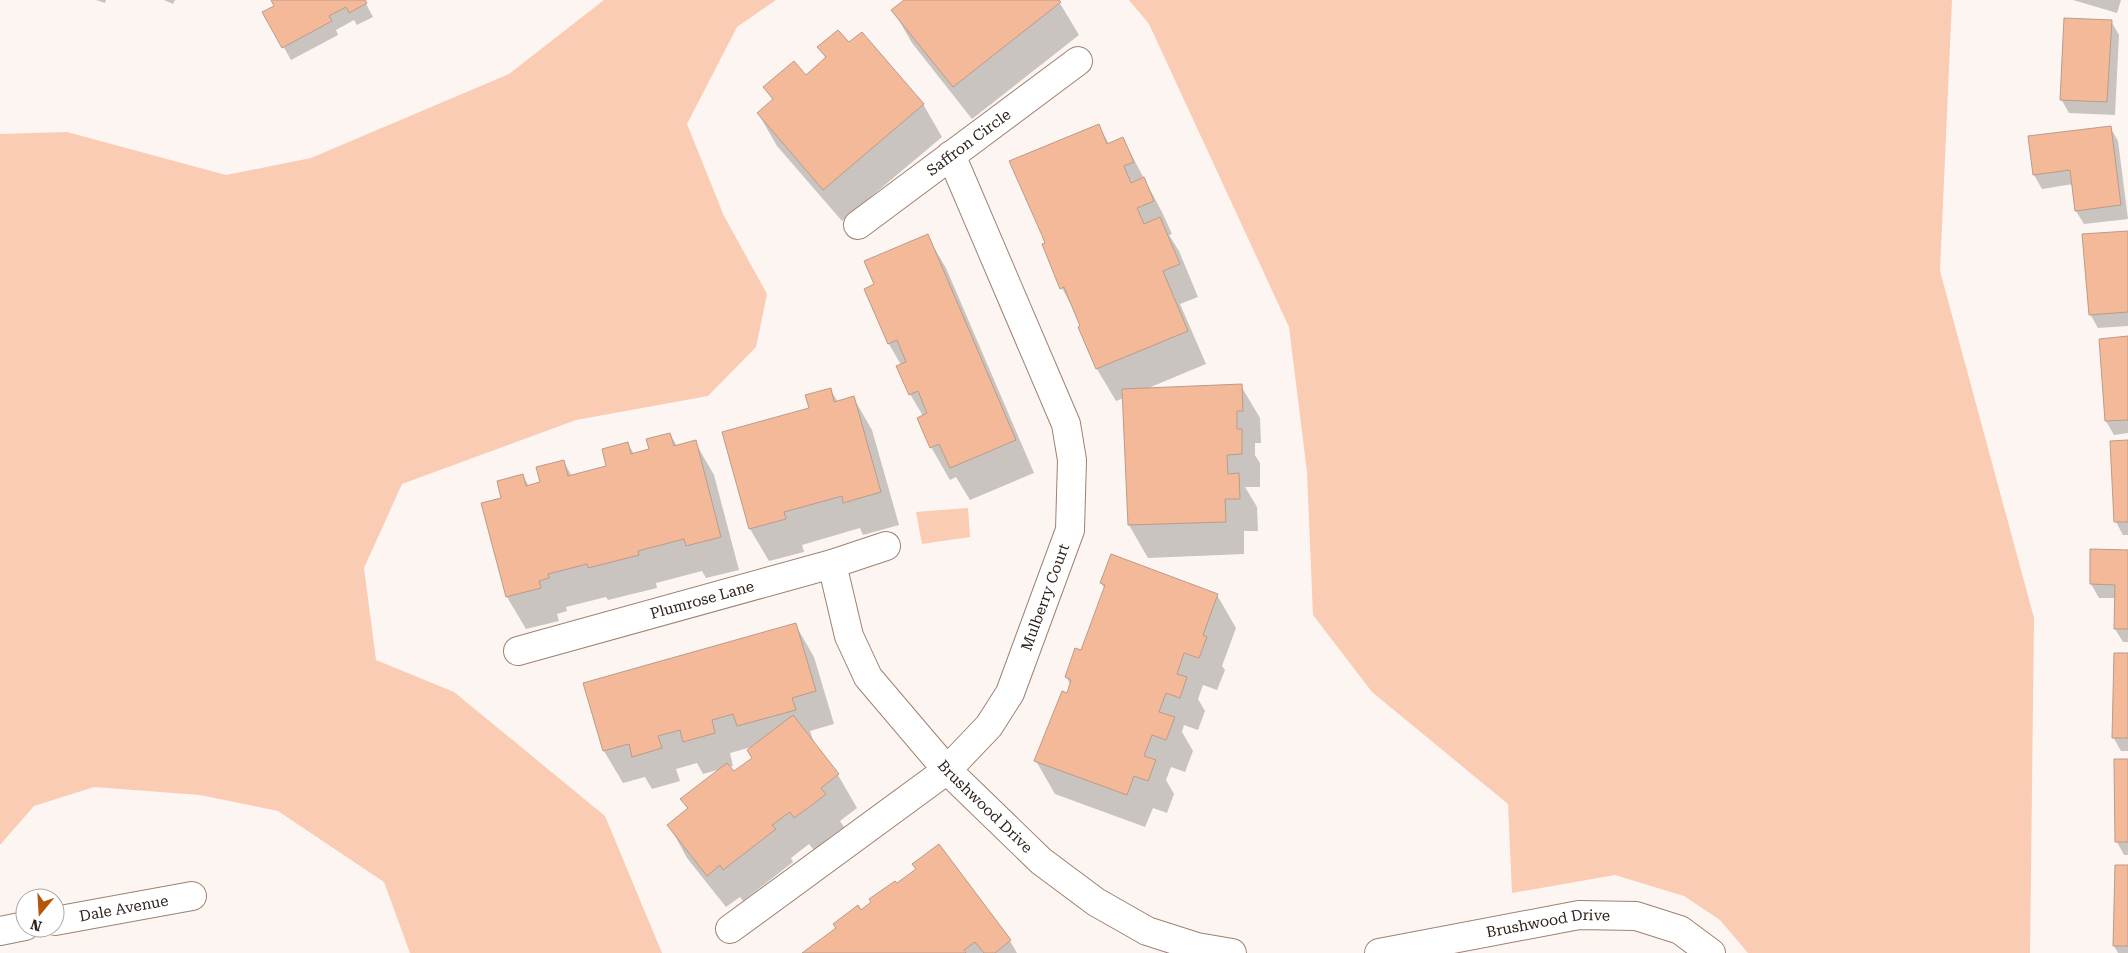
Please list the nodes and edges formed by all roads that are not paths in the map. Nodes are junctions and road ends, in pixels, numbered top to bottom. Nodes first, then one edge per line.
1 (1078, 61) dead end
2 (951, 155) junction
3 (858, 225) dead end
4 (886, 546) dead end
5 (832, 564) junction
6 (518, 651) dead end
7 (947, 770) junction
8 (192, 896) dead end
9 (65, 919) edge
10 (15, 928) edge
11 (730, 929) dead end
12 (0, 931) edge
13 (1232, 953) edge
14 (1379, 953) edge
15 (1711, 953) edge

1 - 2 street, Saffron Circle
2 - 3 street, Saffron Circle
2 - 7 street, Mulberry Court
4 - 5 street, Plumrose Lane
5 - 6 street, Plumrose Lane
5 - 7 street, Brushwood Drive
7 - 11 street, Mulberry Court
7 - 13 street, Brushwood Drive
8 - 9 street, Dale Avenue
10 - 12 street
14 - 15 street, Brushwood Drive

